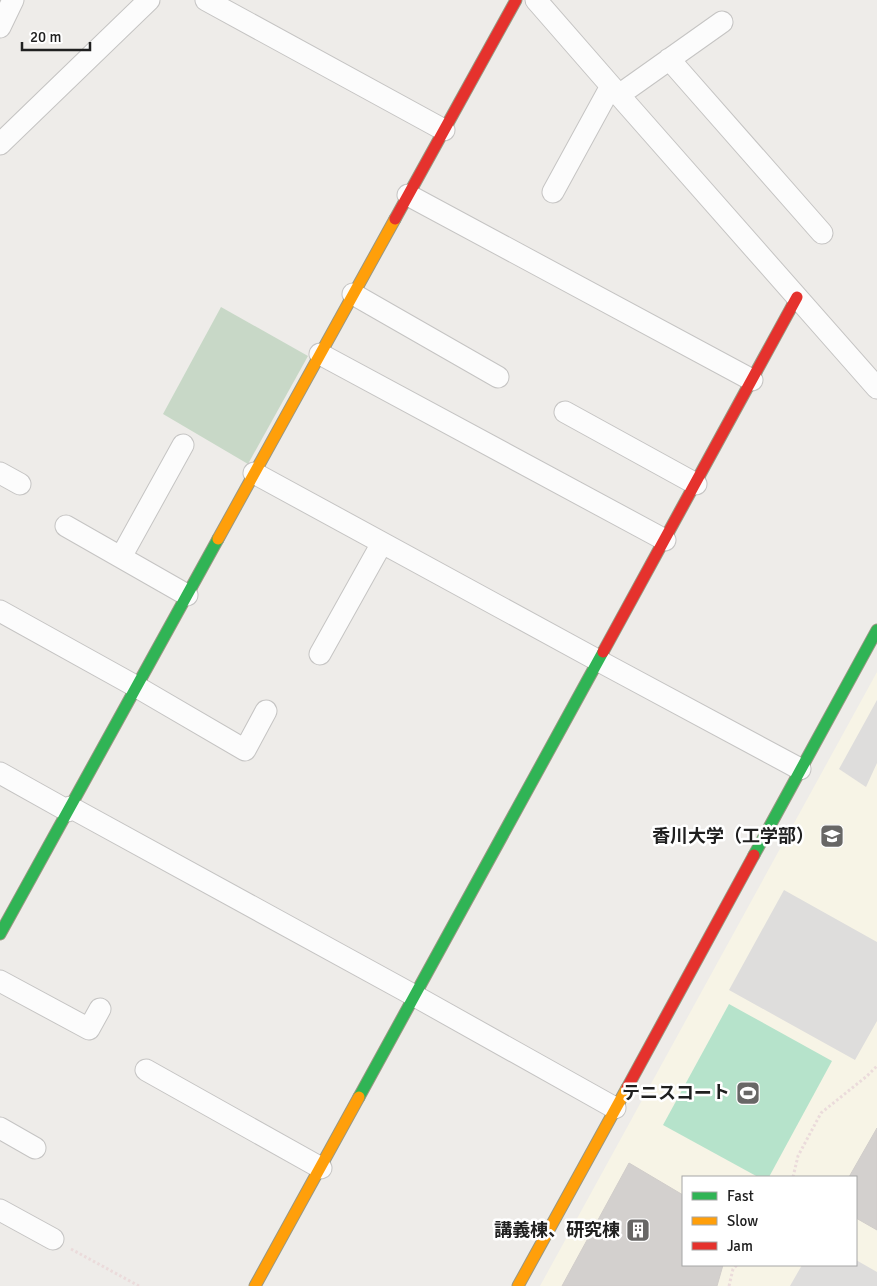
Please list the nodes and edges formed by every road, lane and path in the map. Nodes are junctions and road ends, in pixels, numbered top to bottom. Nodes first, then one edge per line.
1 (12, 0) edge
2 (149, 0) edge
3 (206, 0) edge
4 (516, 0) edge
5 (536, 0) edge
6 (722, 22) dead end
7 (0, 27) edge
8 (669, 59) junction
9 (615, 91) junction
10 (444, 130) junction
11 (4, 134) edge
12 (553, 192) dead end
13 (408, 195) junction
14 (822, 233) dead end
15 (353, 294) junction
16 (797, 297) junction
17 (320, 354) junction
18 (498, 377) dead end
19 (752, 380) junction
20 (877, 388) edge
21 (565, 412) dead end
22 (183, 445) dead end
23 (0, 473) edge
24 (254, 473) junction
25 (20, 484) dead end
26 (696, 484) junction
27 (66, 526) dead end
28 (666, 540) junction
29 (382, 543) junction
30 (121, 557) junction
31 (187, 595) junction
32 (0, 611) edge
33 (877, 630) edge
34 (320, 654) dead end
35 (599, 661) junction
36 (137, 687) junction
37 (266, 710) dead end
38 (800, 769) junction
39 (0, 773) edge
40 (69, 809) junction
41 (6, 909) edge
42 (0, 934) edge
43 (0, 981) edge
44 (415, 996) junction
45 (100, 1009) dead end
46 (877, 1066) edge
47 (146, 1070) dead end
48 (615, 1108) junction
49 (0, 1128) edge
50 (35, 1148) dead end
51 (321, 1168) junction
52 (793, 1176) edge
53 (0, 1210) edge
54 (53, 1239) joint
55 (736, 1266) edge
56 (139, 1286) edge
57 (255, 1286) edge
58 (518, 1286) edge
59 (729, 1286) edge

1 - 7 street
2 - 11 street
3 - 10 street
4 - 10 street
5 - 9 street
6 - 8 street
8 - 9 street
8 - 14 street
9 - 12 street
9 - 16 street
10 - 13 street
13 - 15 street
13 - 19 street
15 - 17 street
15 - 18 street
16 - 19 street
16 - 20 street
17 - 24 street
17 - 28 street
19 - 26 street
21 - 26 street
22 - 30 street
23 - 25 street
24 - 29 street
24 - 31 street
26 - 28 street
27 - 30 street
28 - 35 street
29 - 34 street
29 - 35 street
30 - 31 street
31 - 36 street
32 - 36 street
33 - 38 street
35 - 38 street
35 - 44 street
36 - 37 street
36 - 40 street
38 - 48 street
39 - 40 street
40 - 41 street
40 - 44 street
41 - 42 street
43 - 45 street
44 - 48 street
44 - 51 street
46 - 52 path
47 - 51 street
48 - 58 street
49 - 50 street
51 - 57 street
53 - 54 street
54 - 56 path
55 - 59 path

